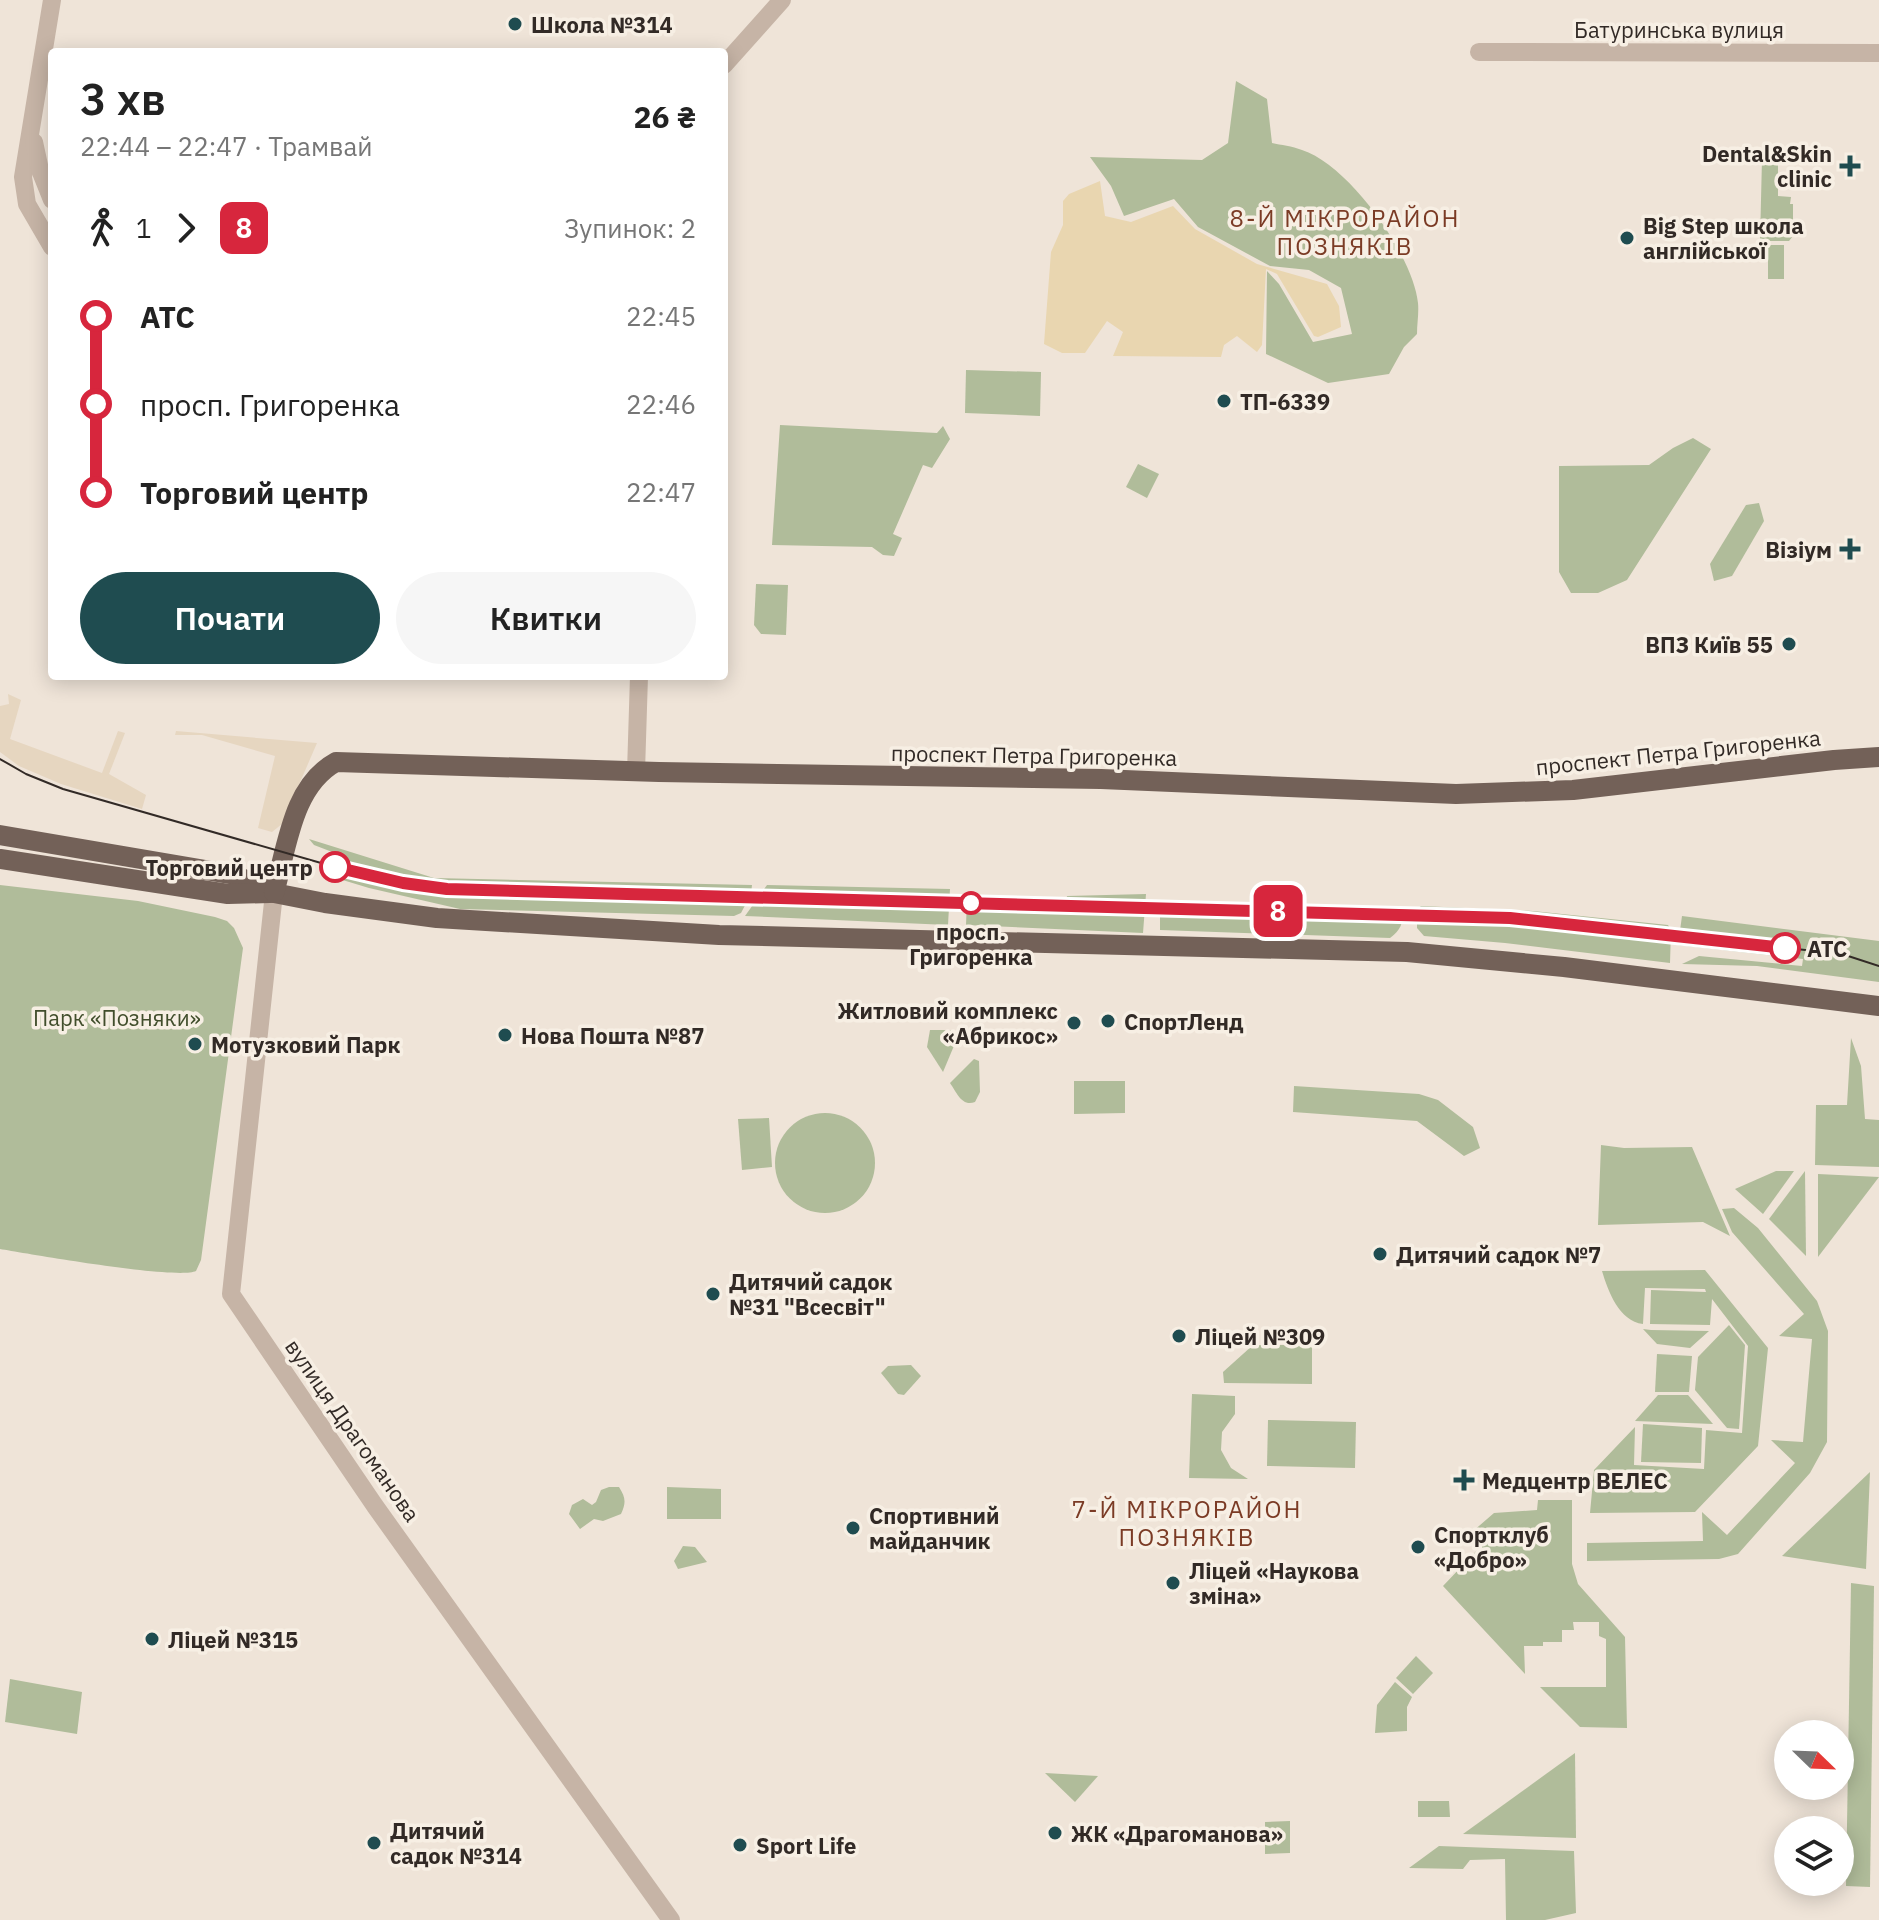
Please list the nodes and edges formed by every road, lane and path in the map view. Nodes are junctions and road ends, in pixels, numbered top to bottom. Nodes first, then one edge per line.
1 (52, 0) edge
2 (782, 0) edge
3 (1479, 52) dead end
4 (1879, 53) edge
5 (728, 61) edge
6 (31, 123) junction
7 (48, 190) edge
8 (48, 241) edge
9 (639, 680) edge
10 (1879, 757) edge
11 (636, 772) junction
12 (5, 832) edge
13 (0, 859) edge
14 (274, 893) junction
15 (1879, 1006) edge
16 (671, 1920) edge

1 - 6 street
2 - 5 street
3 - 4 street, Батуринська вулиця
6 - 7 street
6 - 8 street
9 - 11 street
10 - 11 main road, проспект Петра Григоренка
11 - 14 main road, проспект Петра Григоренка
12 - 14 main road
13 - 14 main road
14 - 15 main road
14 - 16 street, вулиця Драгоманова

